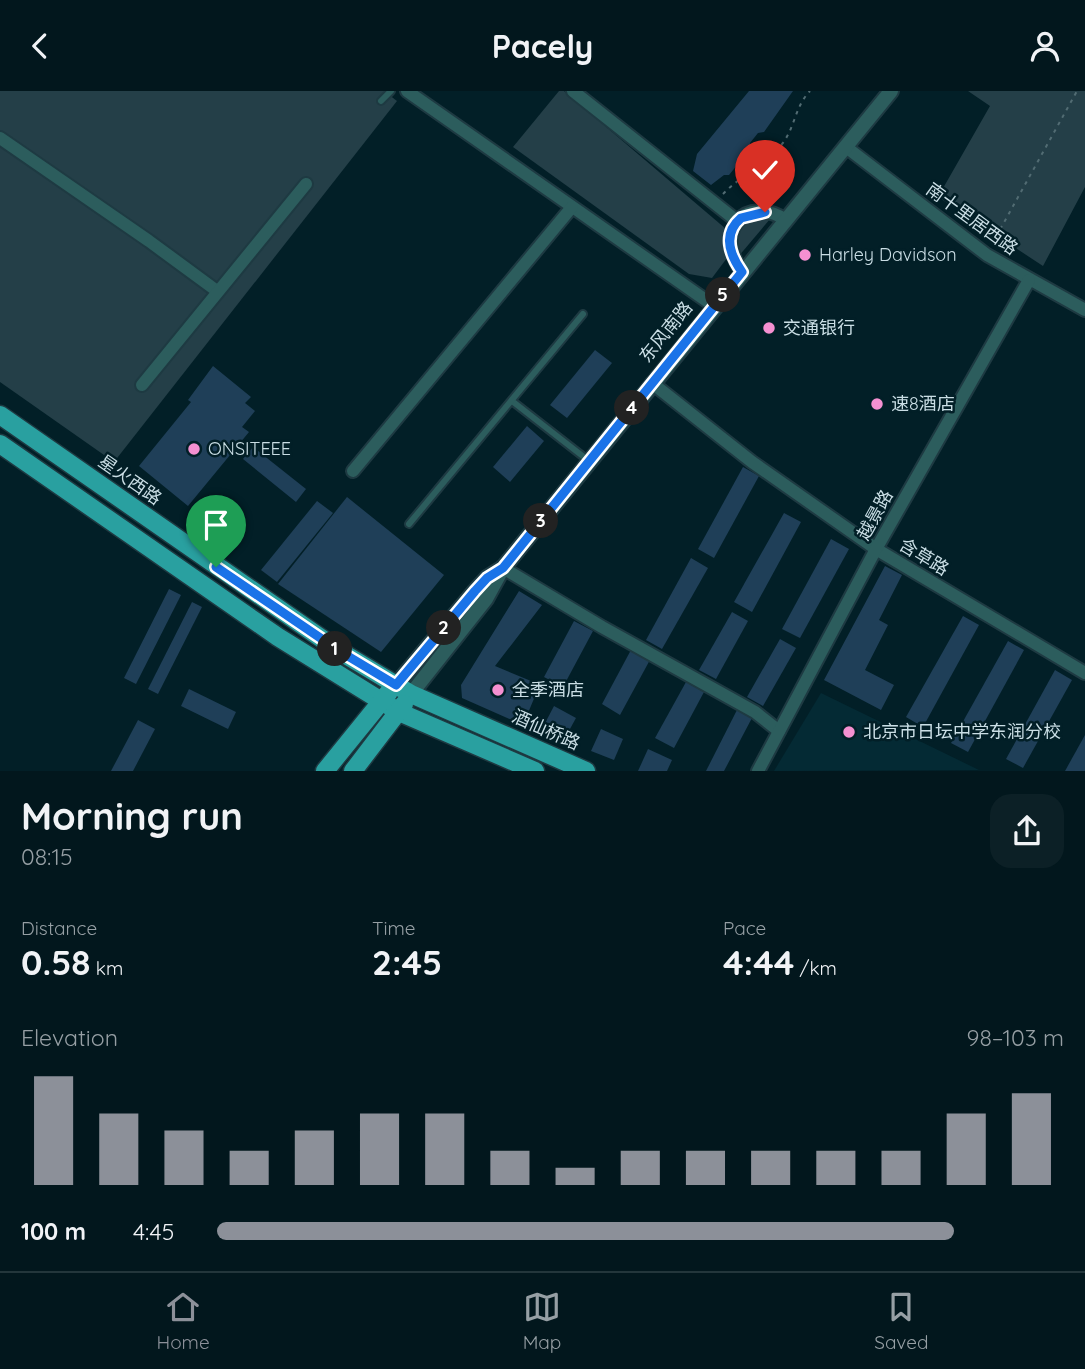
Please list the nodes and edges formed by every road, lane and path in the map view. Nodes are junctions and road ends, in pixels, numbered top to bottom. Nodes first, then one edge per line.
1 (391, 91) edge
2 (407, 91) edge
3 (573, 91) edge
4 (810, 91) edge
5 (891, 91) edge
6 (1077, 91) edge
7 (381, 101) dead end
8 (0, 138) edge
9 (846, 147) junction
10 (306, 184) dead end
11 (714, 203) junction
12 (572, 207) junction
13 (786, 219) junction
14 (737, 221) junction
15 (987, 255) junction
16 (742, 272) junction
17 (1029, 280) junction
18 (217, 291) junction
19 (714, 306) junction
20 (1085, 310) edge
21 (583, 314) dead end
22 (652, 383) junction
23 (142, 386) dead end
24 (512, 401) junction
25 (0, 415) edge
26 (0, 444) edge
27 (589, 461) junction
28 (353, 471) dead end
29 (409, 523) dead end
30 (876, 549) junction
31 (503, 568) junction
32 (1085, 673) edge
33 (404, 689) junction
34 (381, 699) junction
35 (399, 712) junction
36 (779, 731) junction
37 (326, 771) edge
38 (353, 771) edge
39 (535, 771) edge
40 (586, 771) edge
41 (758, 771) edge

1 - 7 lane
2 - 12 street
3 - 11 street
4 - 11 path
5 - 9 street, 东风南路
6 - 15 path
8 - 18 street
9 - 13 street, 东风南路
9 - 15 street, 南十里居西路
10 - 18 street
11 - 14 street
12 - 19 street
12 - 28 street
13 - 14 street
13 - 16 street, 东风南路
14 - 16 street
15 - 17 street, 南十里居西路
16 - 19 street, 东风南路
17 - 20 street, 南十里居西路
17 - 30 street, 越景路
18 - 23 street
19 - 22 street, 东风南路
21 - 24 lane
22 - 27 street, 东风南路
22 - 30 street, 含草路
24 - 27 lane
24 - 29 lane
25 - 33 main road, 星火西路
26 - 34 main road
27 - 31 street, 东风南路
30 - 32 street, 含草路
30 - 36 street, 越景路
31 - 33 street, 东风南路
31 - 36 street
33 - 34 main road, 东风南路
33 - 35 main road, 东风南路
33 - 40 main road, 酒仙桥路
34 - 35 main road
34 - 37 main road, 东风南路
35 - 38 main road, 东风南路
35 - 39 main road
36 - 41 street, 越景路

